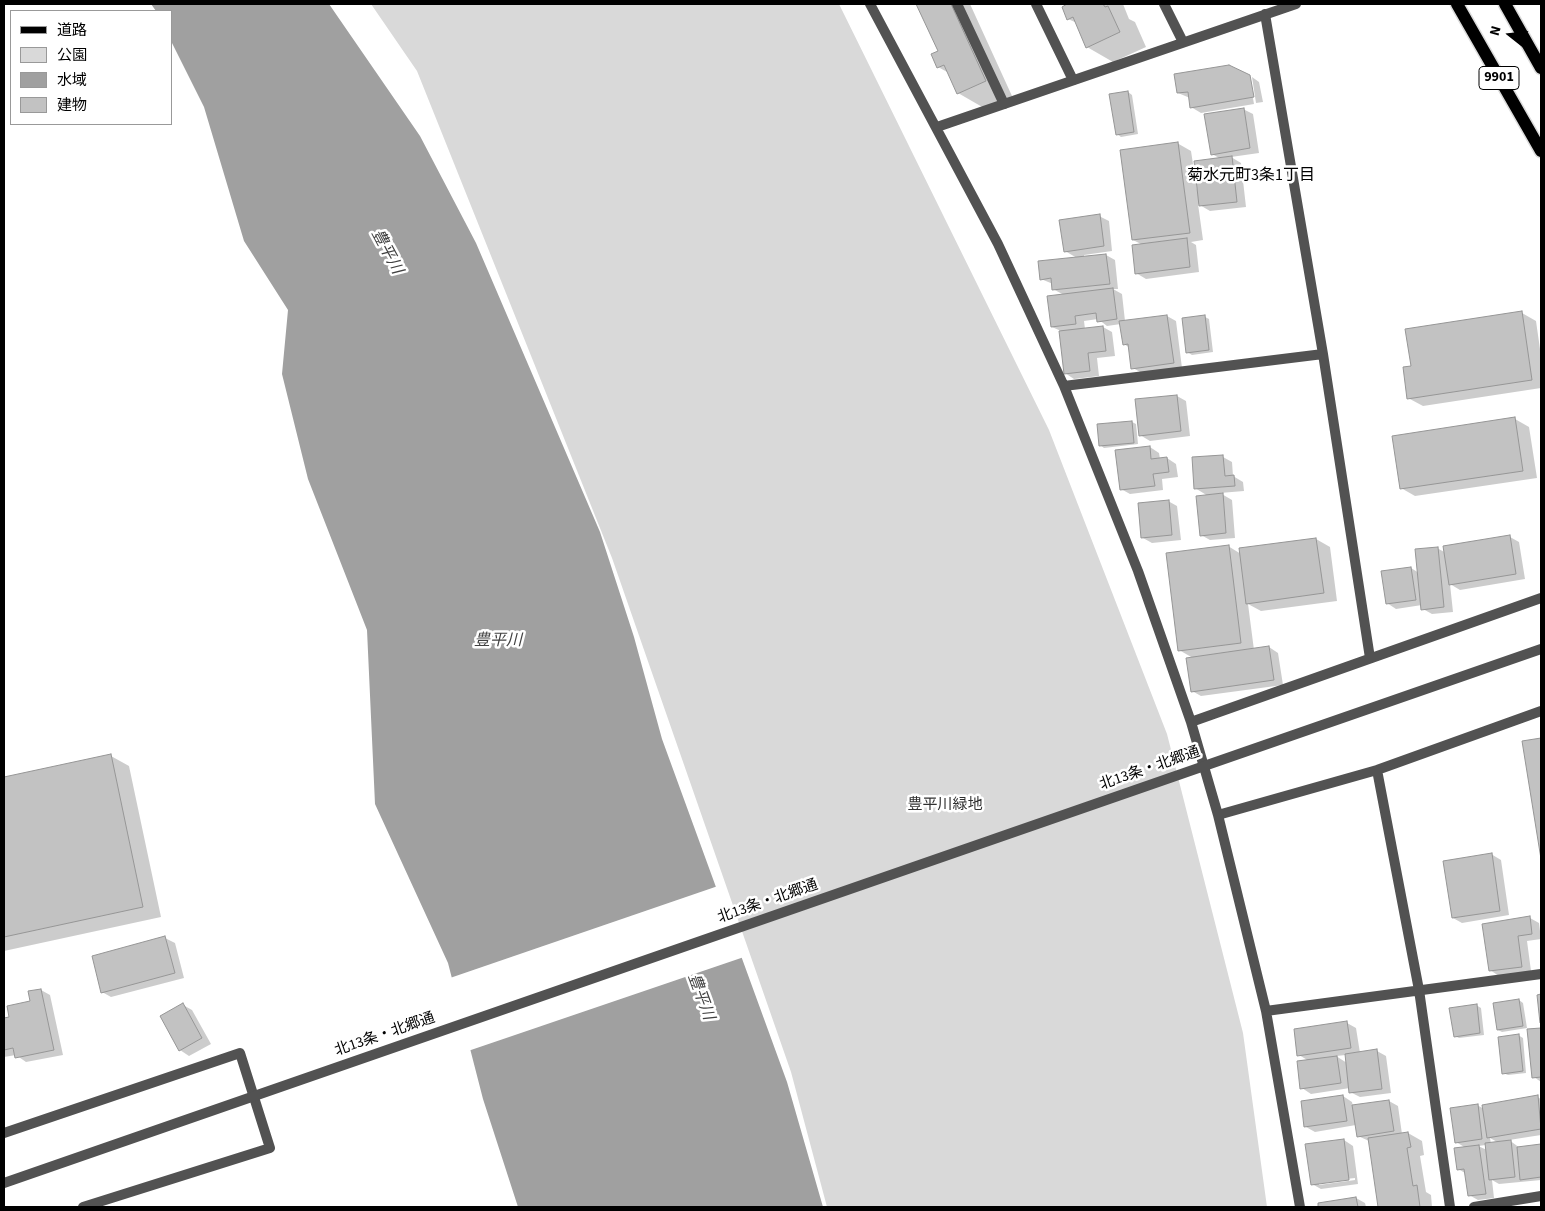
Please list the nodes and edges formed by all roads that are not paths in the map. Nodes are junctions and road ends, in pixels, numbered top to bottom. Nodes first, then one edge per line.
1 (870, 4) edge
2 (958, 4) edge
3 (1036, 4) edge
4 (1164, 4) edge
5 (1296, 4) edge
6 (1457, 4) edge
7 (1505, 4) edge
8 (1265, 14) junction
9 (1183, 42) junction
10 (1541, 68) edge
11 (1073, 80) junction
12 (1004, 104) junction
13 (937, 127) junction
14 (1541, 151) edge
15 (1323, 354) junction
16 (1064, 386) junction
17 (1541, 598) edge
18 (1541, 650) edge
19 (1370, 658) junction
20 (1541, 711) edge
21 (1191, 722) junction
22 (1377, 770) junction
23 (1218, 815) junction
24 (1541, 974) edge
25 (1419, 990) junction
26 (1266, 1011) junction
27 (4, 1133) edge
28 (4, 1183) edge
29 (1541, 1196) edge
30 (83, 1207) edge
31 (1300, 1207) edge
32 (1450, 1207) edge
33 (1474, 1207) edge

1 - 13 street
2 - 12 street
3 - 11 street
4 - 9 street
5 - 8 street
6 - 14 main road, 9901
7 - 10 main road, 9901
8 - 9 street
8 - 15 street
9 - 11 street
11 - 12 street
12 - 13 street
13 - 16 street
15 - 16 street
15 - 19 street
16 - 21 street
17 - 19 street
18 - 28 street, 北13条・北郷通, bridge
19 - 21 street
20 - 22 street
21 - 23 street
22 - 23 street
22 - 25 street
23 - 26 street
24 - 25 street
25 - 26 street
25 - 32 street
26 - 31 street
27 - 30 street
29 - 33 street

